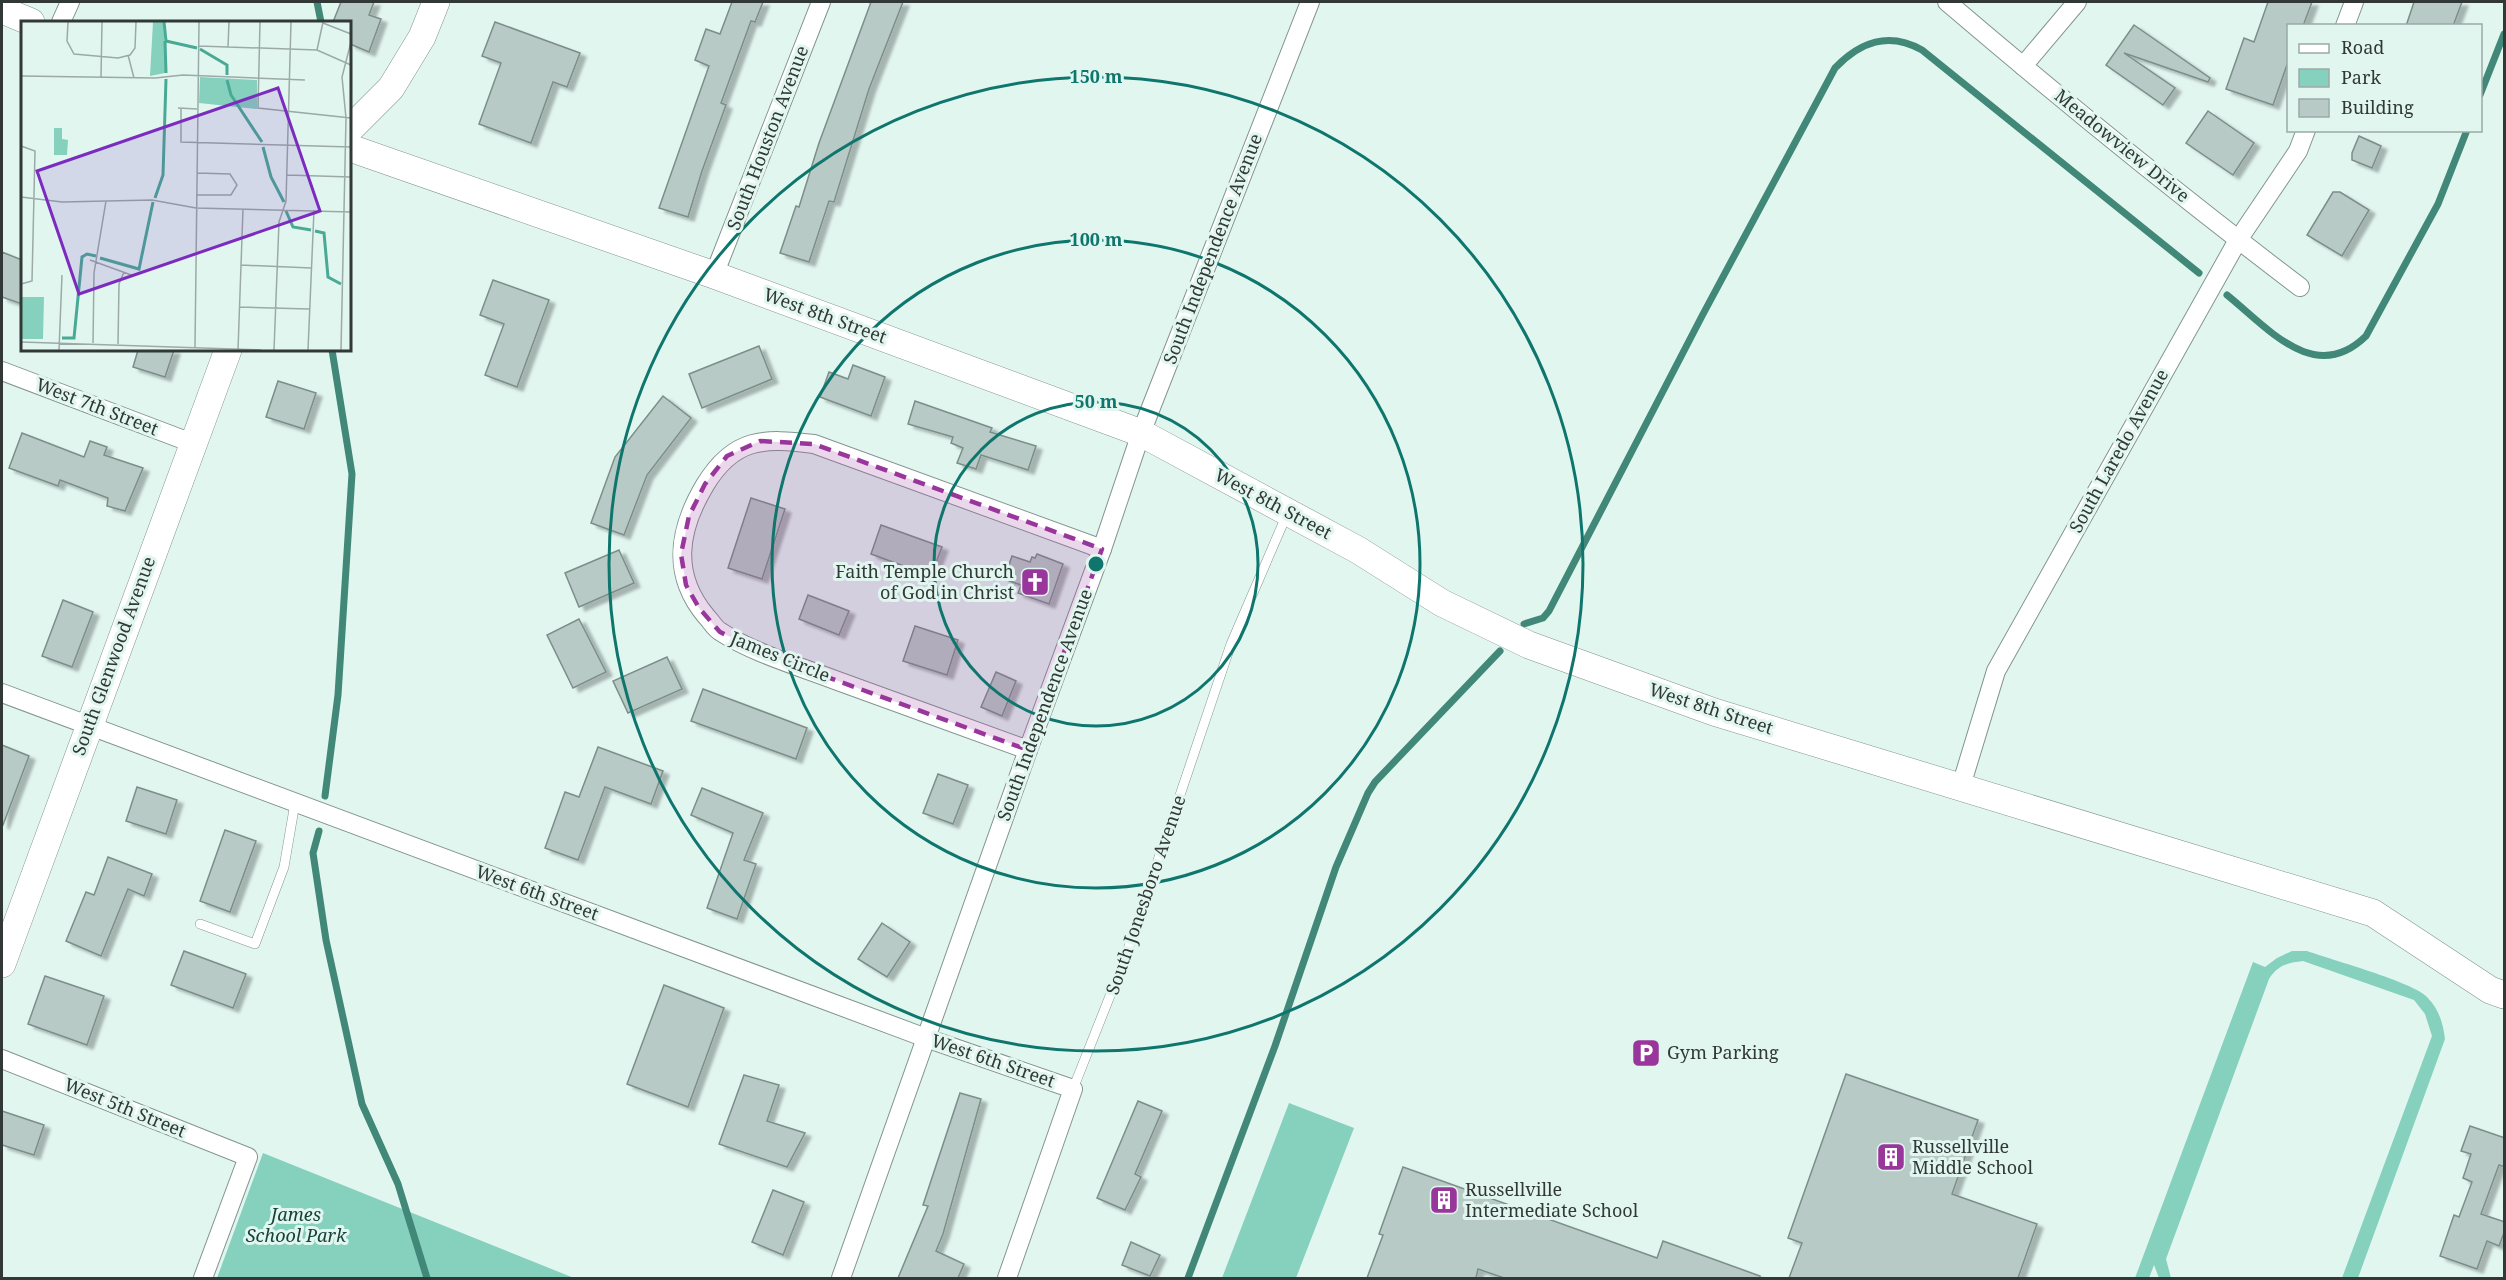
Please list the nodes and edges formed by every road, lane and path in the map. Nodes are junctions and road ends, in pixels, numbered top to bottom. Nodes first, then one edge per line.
1 (70, 2) edge
2 (436, 2) edge
3 (821, 2) edge
4 (1310, 2) edge
5 (1947, 2) edge
6 (2077, 2) edge
7 (2354, 2) edge
8 (2, 10) edge
9 (29, 21) edge
10 (61, 21) edge
11 (2346, 24) edge
12 (2023, 66) junction
13 (351, 128) edge
14 (2305, 132) edge
15 (351, 148) edge
16 (2238, 240) junction
17 (714, 275) junction
18 (2300, 287) dead end
19 (228, 351) edge
20 (2, 371) edge
21 (1141, 433) junction
22 (192, 443) junction
23 (1288, 512) junction
24 (1102, 549) junction
25 (2, 693) edge
26 (88, 726) junction
27 (1028, 750) junction
28 (1961, 786) junction
29 (295, 803) junction
30 (200, 924) dead end
31 (2, 964) edge
32 (2505, 995) edge
33 (926, 1038) junction
34 (2, 1059) edge
35 (1073, 1089) junction
36 (203, 1278) edge
37 (841, 1278) edge
38 (1007, 1278) edge

1 - 10 street
2 - 13 street
3 - 17 street, South Houston Avenue
4 - 21 street, South Independence Avenue
5 - 12 street, Meadowview Drive
6 - 12 street
7 - 11 street
8 - 9 street
12 - 16 street, Meadowview Drive
14 - 16 street, South Laredo Avenue
15 - 17 street, West 8th Street
16 - 18 street, Meadowview Drive
16 - 28 street, South Laredo Avenue
17 - 21 street, West 8th Street
19 - 22 street, South Glenwood Avenue
20 - 22 street, West 7th Street
21 - 23 street, West 8th Street
21 - 24 street, South Independence Avenue
22 - 26 street, South Glenwood Avenue
23 - 28 street, West 8th Street
23 - 35 lane, South Jonesboro Avenue
24 - 27 street, South Independence Avenue
24 - 27 street, James Circle
25 - 26 street, West 6th Street
26 - 29 street, West 6th Street
26 - 31 street, South Glenwood Avenue
27 - 33 street, South Independence Avenue
28 - 32 street, West 8th Street
29 - 30 lane
29 - 33 street, West 6th Street
33 - 35 street, West 6th Street
33 - 37 street, South Independence Avenue
34 - 36 street, West 5th Street
35 - 38 street, South Jonesboro Avenue

